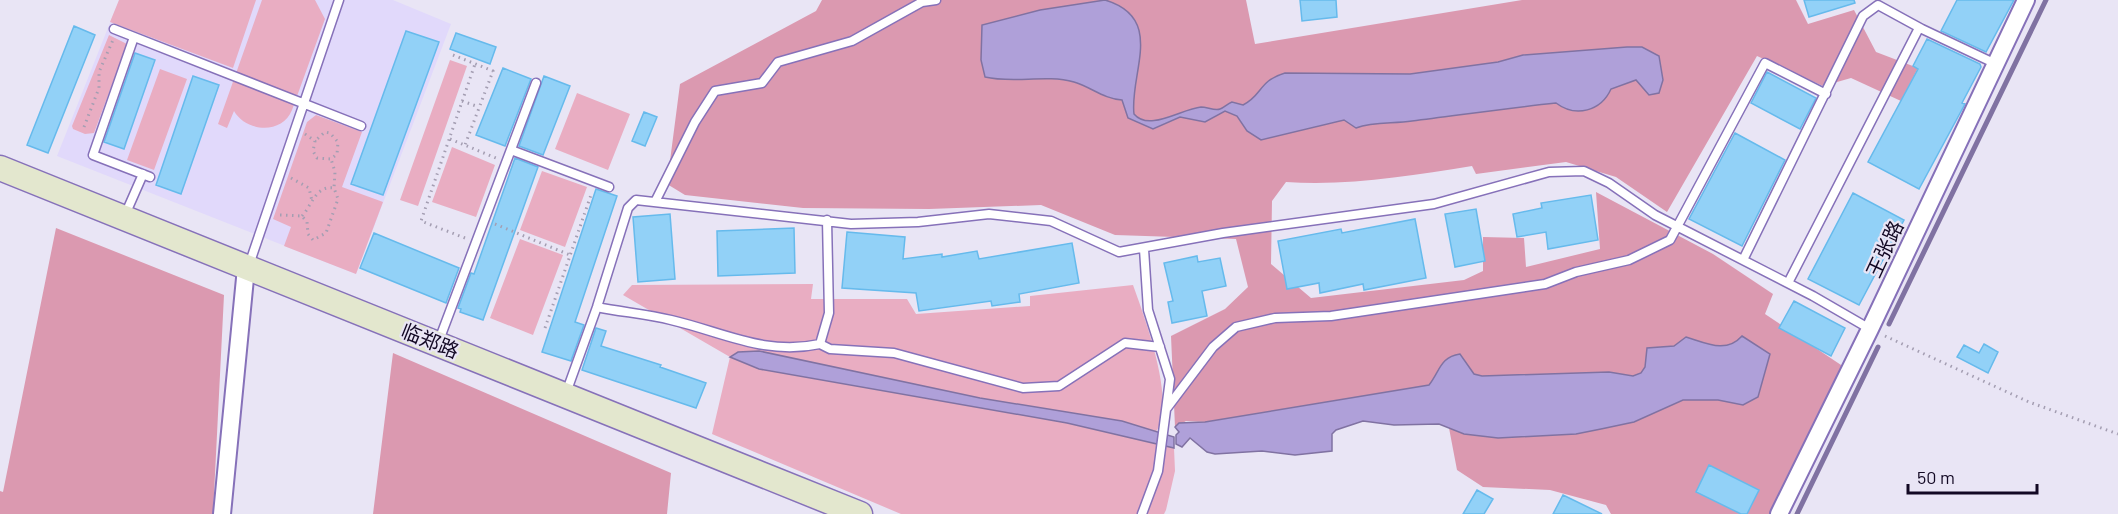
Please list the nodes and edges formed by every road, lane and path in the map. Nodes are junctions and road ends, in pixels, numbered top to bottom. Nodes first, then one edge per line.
1 (339, 0) edge
2 (936, 0) edge
3 (2026, 0) edge
4 (1879, 3) edge
5 (1918, 28) junction
6 (114, 29) joint
7 (134, 37) junction
8 (453, 55) dead end
9 (475, 64) junction
10 (1996, 64) junction
11 (536, 83) dead end
12 (1826, 94) junction
13 (462, 101) junction
14 (304, 104) junction
15 (479, 108) junction
16 (361, 126) dead end
17 (84, 127) dead end
18 (295, 129) junction
19 (449, 139) junction
20 (315, 141) junction
21 (465, 145) junction
22 (511, 150) junction
23 (331, 159) junction
24 (506, 162) junction
25 (0, 168) edge
26 (280, 174) junction
27 (595, 182) junction
28 (609, 187) dead end
29 (334, 188) junction
30 (656, 200) junction
31 (312, 201) junction
32 (267, 211) junction
33 (302, 216) junction
34 (124, 218) junction
35 (485, 220) junction
36 (826, 220) junction
37 (1677, 227) junction
38 (477, 242) junction
39 (1144, 249) junction
40 (570, 255) junction
41 (1743, 260) junction
42 (247, 268) junction
43 (1788, 283) junction
44 (597, 308) junction
45 (545, 328) dead end
46 (1870, 330) junction
47 (438, 344) junction
48 (820, 345) junction
49 (1160, 347) junction
50 (566, 394) junction
51 (1167, 408) junction
52 (2118, 435) edge
53 (222, 514) edge
54 (860, 514) edge
55 (1142, 514) edge
56 (1779, 514) edge

1 - 14 lane
2 - 30 lane
3 - 10 street, 王张路
4 - 5 lane
4 - 12 lane
5 - 10 lane
5 - 43 lane
6 - 7 lane
6 - 17 path
7 - 14 lane
7 - 34 lane
8 - 9 path
9 - 13 path
9 - 15 path
10 - 46 street, 王张路
11 - 22 lane
12 - 37 lane
12 - 41 lane
13 - 15 path
13 - 19 path
14 - 16 lane
14 - 18 lane
15 - 21 path
18 - 20 path
18 - 26 lane
19 - 21 path
19 - 38 path
20 - 23 path
20 - 23 path
21 - 24 path
22 - 24 lane
22 - 27 lane
23 - 29 path
24 - 35 lane
25 - 34 main road, 临郑路
26 - 31 path
26 - 32 lane
27 - 28 lane
27 - 40 path
29 - 31 path
29 - 33 path
30 - 36 lane
30 - 44 lane
31 - 33 path
32 - 33 path
32 - 42 lane
34 - 42 main road, 临郑路
35 - 38 lane
35 - 40 path
36 - 39 lane
36 - 48 lane
37 - 39 lane
37 - 41 lane
37 - 51 lane
38 - 47 lane
39 - 49 lane
40 - 45 path
41 - 43 lane
42 - 47 main road, 临郑路
42 - 53 street
43 - 46 lane
44 - 48 lane
44 - 50 lane
46 - 52 path
46 - 56 street, 王张路
47 - 50 main road, 临郑路
48 - 49 lane
49 - 51 lane
50 - 54 main road, 临郑路
51 - 55 lane

